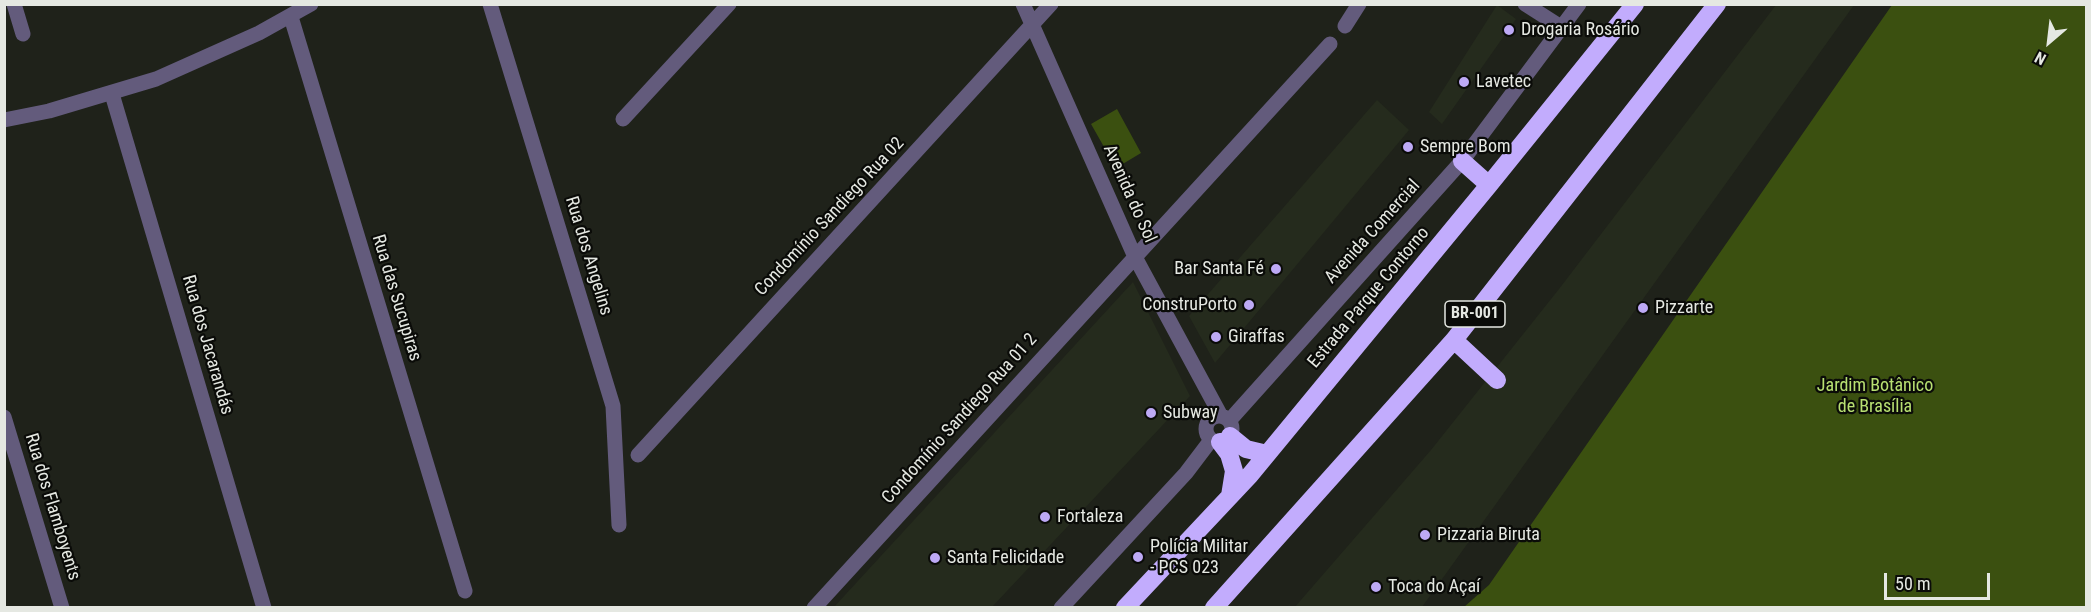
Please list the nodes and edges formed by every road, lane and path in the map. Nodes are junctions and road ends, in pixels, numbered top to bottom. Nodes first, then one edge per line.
1 (14, 4) edge
2 (311, 4) edge
3 (729, 4) edge
4 (1023, 4) edge
5 (1051, 4) edge
6 (1359, 4) edge
7 (1525, 4) edge
8 (1579, 4) edge
9 (1635, 4) edge
10 (490, 5) edge
11 (1716, 5) edge
12 (291, 16) junction
13 (1032, 26) junction
14 (1345, 26) dead end
15 (1561, 27) junction
16 (23, 34) dead end
17 (1330, 44) dead end
18 (112, 94) junction
19 (623, 119) dead end
20 (4, 120) edge
21 (1462, 161) junction
22 (1489, 185) junction
23 (1135, 257) junction
24 (1454, 340) junction
25 (1497, 380) dead end
26 (4, 417) edge
27 (1220, 429) junction
28 (1267, 454) junction
29 (638, 455) dead end
30 (1230, 496) junction
31 (619, 525) dead end
32 (465, 591) dead end
33 (62, 608) edge
34 (264, 608) edge
35 (814, 608) edge
36 (1060, 608) edge
37 (1125, 608) edge
38 (1214, 608) edge

1 - 16 street
2 - 12 street
3 - 19 street
4 - 13 street, Avenida do Sol
5 - 13 street, Condomínio Sandiego Rua 02
6 - 14 street
7 - 15 street
8 - 15 street, Avenida Comercial
9 - 22 highway, Estrada Parque Contorno
10 - 31 street, Rua dos Angelins
11 - 24 highway, BR-001
12 - 18 street
12 - 32 street, Rua das Sucupiras
13 - 23 street, Avenida do Sol
13 - 29 street, Condomínio Sandiego Rua 02
15 - 21 street, Avenida Comercial
17 - 23 street, Condomínio Sandiego Rua 01 2
18 - 20 street
18 - 34 street, Rua dos Jacarandás
21 - 22 highway
21 - 27 street, Avenida Comercial
22 - 28 highway, Estrada Parque Contorno
23 - 27 street, Avenida do Sol
23 - 35 street, Condomínio Sandiego Rua 01 2
24 - 25 highway
24 - 38 highway, BR-001
26 - 33 street, Rua dos Flamboyents
27 - 28 highway
27 - 30 highway
27 - 36 street, Avenida Comercial
28 - 30 highway, Estrada Parque Contorno
30 - 37 highway, Estrada Parque Contorno

